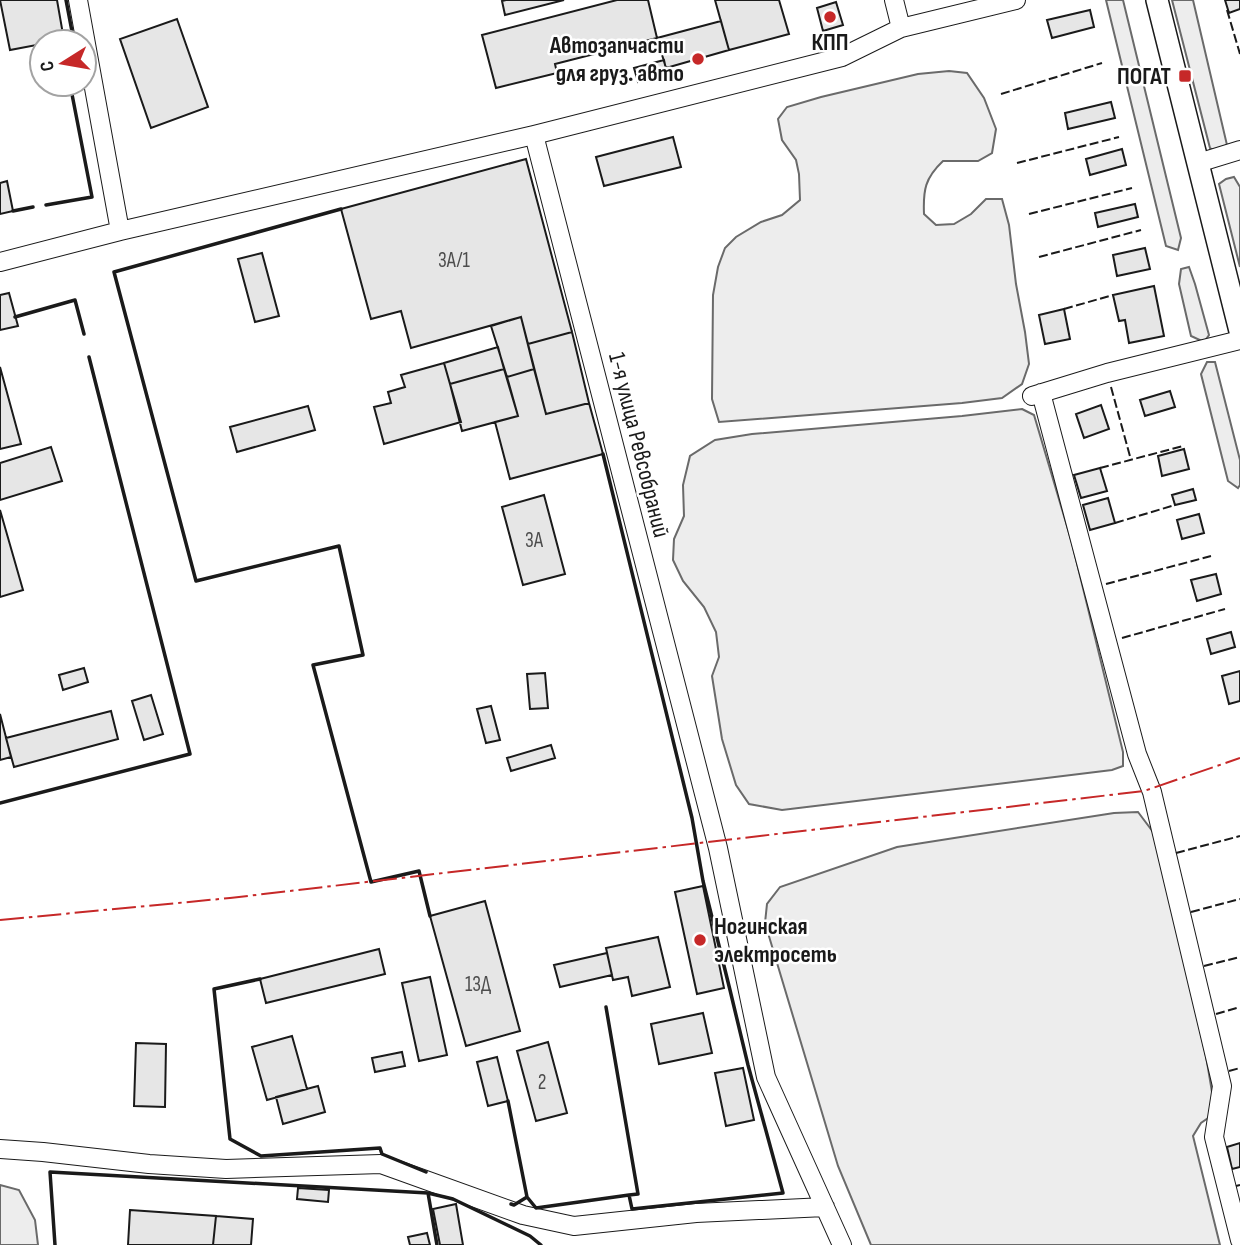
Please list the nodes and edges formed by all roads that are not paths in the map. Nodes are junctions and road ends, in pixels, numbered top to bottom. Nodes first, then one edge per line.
1 (78, 0) edge
2 (894, 0) edge
3 (1016, 0) edge
4 (1157, 0) edge
5 (901, 28) junction
6 (534, 135) junction
7 (1240, 150) edge
8 (1198, 163) junction
9 (120, 231) junction
10 (0, 262) edge
11 (1240, 331) edge
12 (1240, 340) edge
13 (0, 1149) edge
14 (825, 1207) junction
15 (1240, 1240) edge
16 (842, 1245) edge

1 - 9 street
2 - 5 street
3 - 5 street
4 - 8 main road
5 - 6 street
6 - 9 street
6 - 14 street, 1-я улица Ревсобраний
7 - 8 street
8 - 11 main road
9 - 10 street
12 - 15 street
13 - 14 street
14 - 16 street, 1-я улица Ревсобраний

